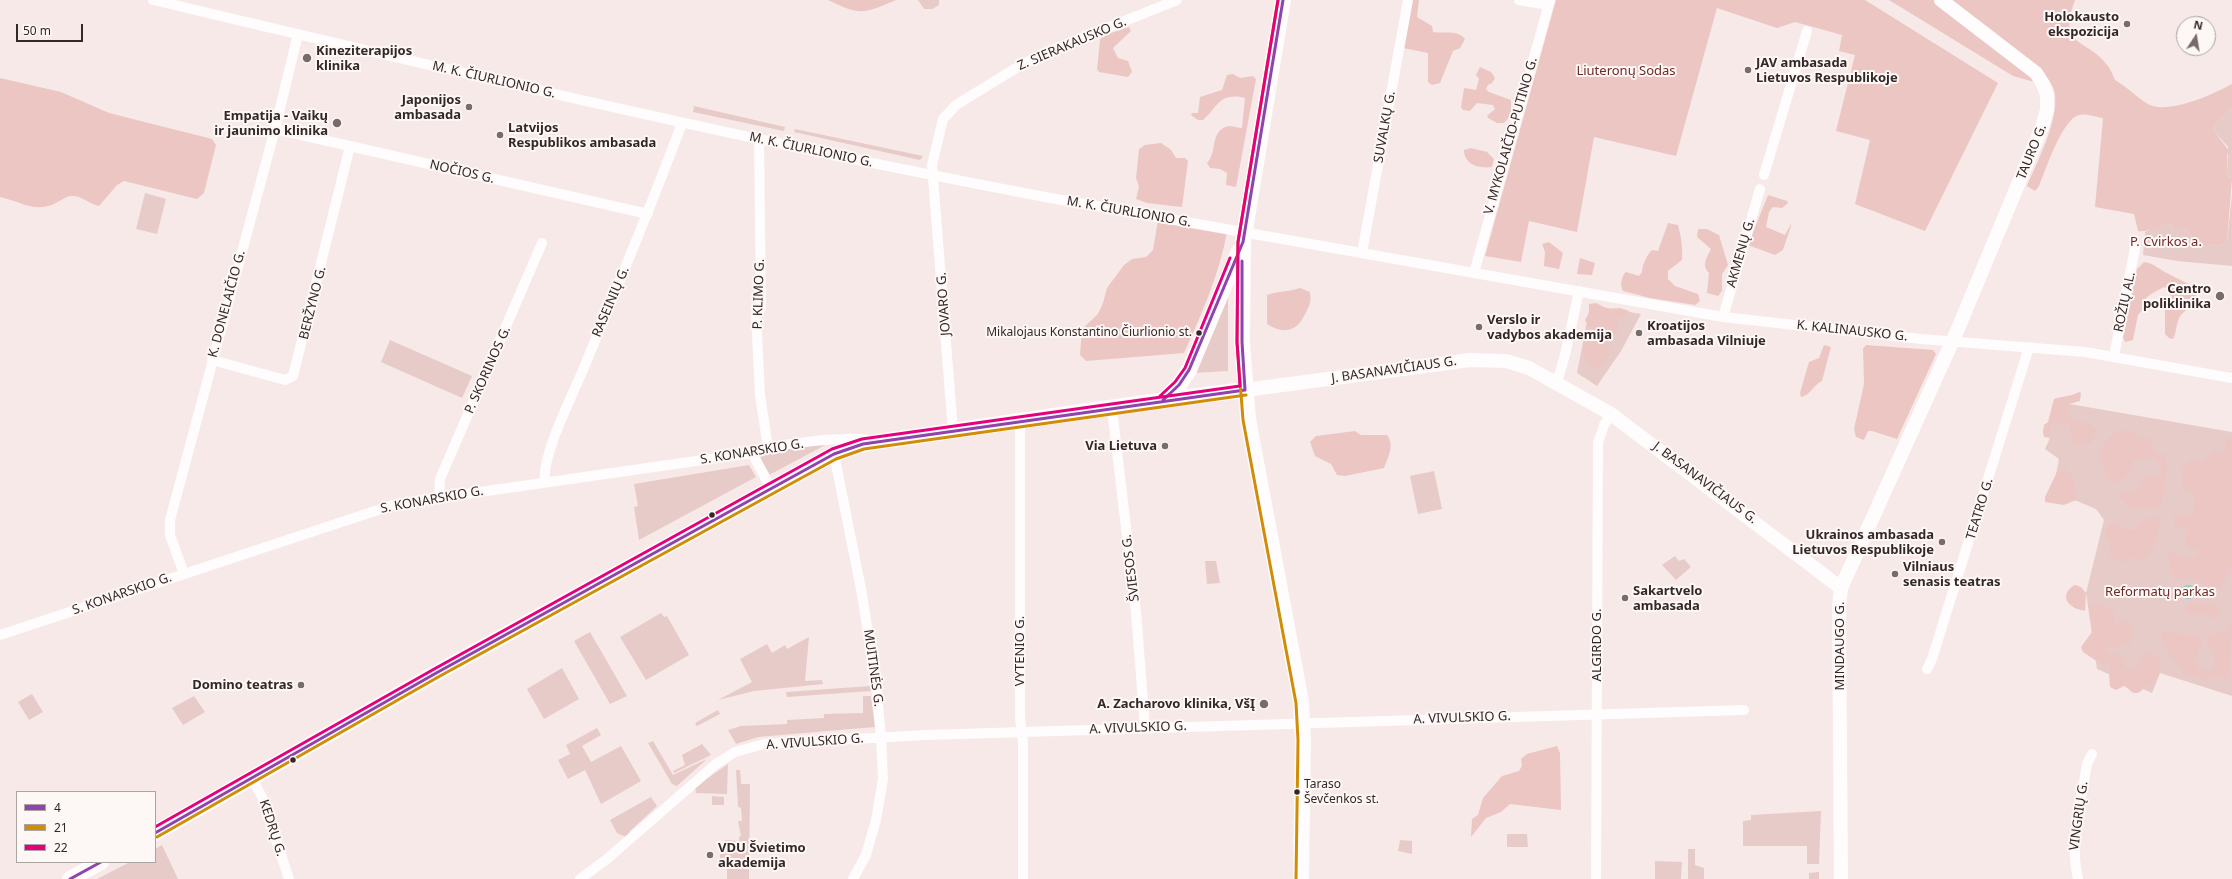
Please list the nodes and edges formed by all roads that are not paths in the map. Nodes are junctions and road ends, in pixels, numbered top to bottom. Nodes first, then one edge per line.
1 (153, 0) edge
2 (1177, 0) edge
3 (1283, 0) edge
4 (1408, 0) edge
5 (1519, 0) edge
6 (1941, 0) edge
7 (1549, 2) edge
8 (1807, 31) dead end
9 (298, 34) junction
10 (682, 124) junction
11 (275, 129) junction
12 (759, 140) junction
13 (350, 146) junction
14 (1764, 175) dead end
15 (934, 176) junction
16 (1760, 189) dead end
17 (648, 214) junction
18 (1243, 237) junction
19 (542, 243) dead end
20 (2136, 248) dead end
21 (1362, 253) junction
22 (1474, 273) junction
23 (1579, 292) junction
24 (1723, 317) junction
25 (1952, 341) junction
26 (2029, 347) junction
27 (2114, 356) junction
28 (212, 360) junction
29 (2232, 378) edge
30 (1557, 382) junction
31 (1245, 390) junction
32 (1163, 400) junction
33 (1112, 409) junction
34 (1611, 414) junction
35 (1020, 422) junction
36 (953, 432) junction
37 (879, 442) junction
38 (768, 448) junction
39 (752, 452) junction
40 (834, 454) junction
41 (545, 482) junction
42 (771, 488) junction
43 (439, 497) junction
44 (184, 574) junction
45 (1841, 588) junction
46 (0, 634) edge
47 (1926, 669) dead end
48 (1744, 710) dead end
49 (1597, 714) junction
50 (1303, 723) junction
51 (1144, 727) junction
52 (1022, 732) junction
53 (881, 738) junction
54 (2092, 754) dead end
55 (252, 778) junction
56 (156, 832) edge
57 (99, 863) edge
58 (70, 879) edge
59 (289, 879) edge
60 (580, 879) edge
61 (853, 879) edge
62 (1023, 879) edge
63 (1301, 879) edge
64 (1596, 879) edge
65 (1842, 879) edge
66 (2078, 879) edge

1 - 9 street, M. K. ČIURLIONIO G.
2 - 15 street, Z. SIERAKAUSKO G.
3 - 18 main road
4 - 21 street, SUVALKŲ G.
5 - 7 street
6 - 25 main road, TAURO G.
7 - 22 street, V. MYKOLAIČIO-PUTINO G.
8 - 14 street
9 - 10 street, M. K. ČIURLIONIO G.
9 - 11 street, K. DONELAIČIO G.
10 - 12 street, M. K. ČIURLIONIO G.
10 - 17 street, RASEINIŲ G.
11 - 13 street, NOČIOS G.
11 - 28 street, K. DONELAIČIO G.
12 - 15 street, M. K. ČIURLIONIO G.
12 - 38 street, P. KLIMO G.
13 - 17 street, NOČIOS G.
13 - 28 street, BERŽYNO G.
15 - 18 street, M. K. ČIURLIONIO G.
15 - 36 street, JOVARO G.
16 - 24 street, AKMENŲ G.
17 - 41 street, RASEINIŲ G.
18 - 21 street, M. K. ČIURLIONIO G.
18 - 31 main road
18 - 32 main road
19 - 43 street, P. SKORINOS G.
20 - 27 street, ROŽIŲ AL.
21 - 22 street, M. K. ČIURLIONIO G.
22 - 23 street, K. KALINAUSKO G.
23 - 24 street, K. KALINAUSKO G.
23 - 30 street
24 - 25 street, K. KALINAUSKO G.
25 - 26 street, K. KALINAUSKO G.
25 - 45 main road, MINDAUGO G.
26 - 27 street, K. KALINAUSKO G.
26 - 47 street, TEATRO G.
27 - 29 street, K. KALINAUSKO G.
28 - 44 street, K. DONELAIČIO G.
30 - 31 main road, J. BASANAVIČIAUS G.
30 - 34 main road, J. BASANAVIČIAUS G.
31 - 32 main road, J. BASANAVIČIAUS G.
31 - 50 main road
32 - 33 main road, J. BASANAVIČIAUS G.
33 - 35 main road, J. BASANAVIČIAUS G.
33 - 51 street, ŠVIESOS G.
34 - 45 main road, J. BASANAVIČIAUS G.
34 - 49 street, ALGIRDO G.
35 - 36 main road, J. BASANAVIČIAUS G.
35 - 52 street, VYTENIO G.
36 - 37 main road, J. BASANAVIČIAUS G.
37 - 38 street, S. KONARSKIO G.
37 - 40 main road, J. BASANAVIČIAUS G.
38 - 39 street, S. KONARSKIO G.
39 - 41 street, S. KONARSKIO G.
39 - 42 street
40 - 42 main road, J. BASANAVIČIAUS G.
40 - 53 street, MUITINĖS G.
41 - 43 street, S. KONARSKIO G.
42 - 55 main road, J. BASANAVIČIAUS G.
43 - 44 street, S. KONARSKIO G.
44 - 46 street, S. KONARSKIO G.
45 - 65 main road, MINDAUGO G.
48 - 49 street, A. VIVULSKIO G.
49 - 50 street, A. VIVULSKIO G.
49 - 64 street, ALGIRDO G.
50 - 51 street, A. VIVULSKIO G.
50 - 63 main road
51 - 52 street, A. VIVULSKIO G.
52 - 53 street, A. VIVULSKIO G.
52 - 62 street, VYTENIO G.
53 - 60 street, A. VIVULSKIO G.
53 - 61 street, MUITINĖS G.
54 - 66 street, VINGRIŲ G.
55 - 56 main road, J. BASANAVIČIAUS G.
55 - 59 street, KEDRŲ G.
57 - 58 main road

